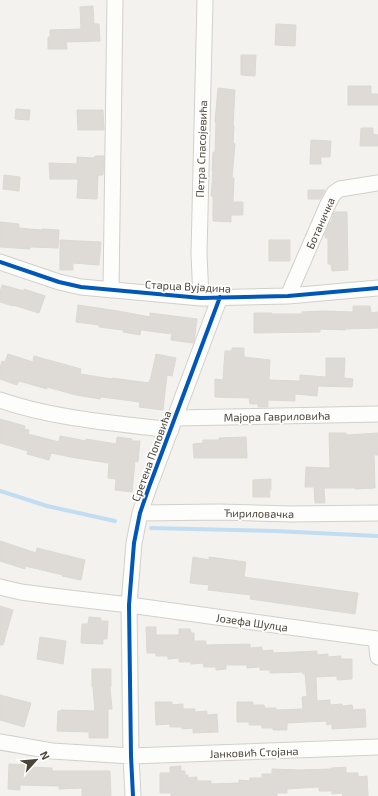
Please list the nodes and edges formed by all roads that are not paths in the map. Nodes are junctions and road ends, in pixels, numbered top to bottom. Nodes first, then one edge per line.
1 (115, 0) edge
2 (205, 0) edge
3 (378, 183) edge
4 (0, 262) edge
5 (378, 288) edge
6 (111, 290) junction
7 (288, 296) junction
8 (220, 297) junction
9 (201, 298) junction
10 (0, 400) edge
11 (378, 414) edge
12 (173, 424) junction
13 (378, 513) edge
14 (140, 514) junction
15 (0, 587) edge
16 (129, 605) junction
17 (377, 639) edge
18 (378, 657) edge
19 (0, 742) edge
20 (378, 747) edge
21 (131, 756) junction
22 (133, 796) edge

1 - 6 street
2 - 9 street, Петра Спасојевића
3 - 7 street, Ботаничка
4 - 6 street, Старца Вујадина
5 - 7 street, Старца Вујадина
6 - 9 street, Старца Вујадина
7 - 8 street, Старца Вујадина
8 - 9 street, Старца Вујадина
8 - 12 street, Сретена Поповића
10 - 12 street, Мајора Гавриловића
11 - 12 street, Мајора Гавриловића
12 - 14 street, Сретена Поповића
13 - 14 street, Ћириловачка
14 - 16 street, Сретена Поповића
15 - 16 street, Јозефа Шулца
16 - 17 street, Јозефа Шулца
16 - 21 street, Сретена Поповића
17 - 18 street
19 - 21 street, Јанковић Стојана
20 - 21 street, Јанковић Стојана
21 - 22 street, Сретена Поповића

